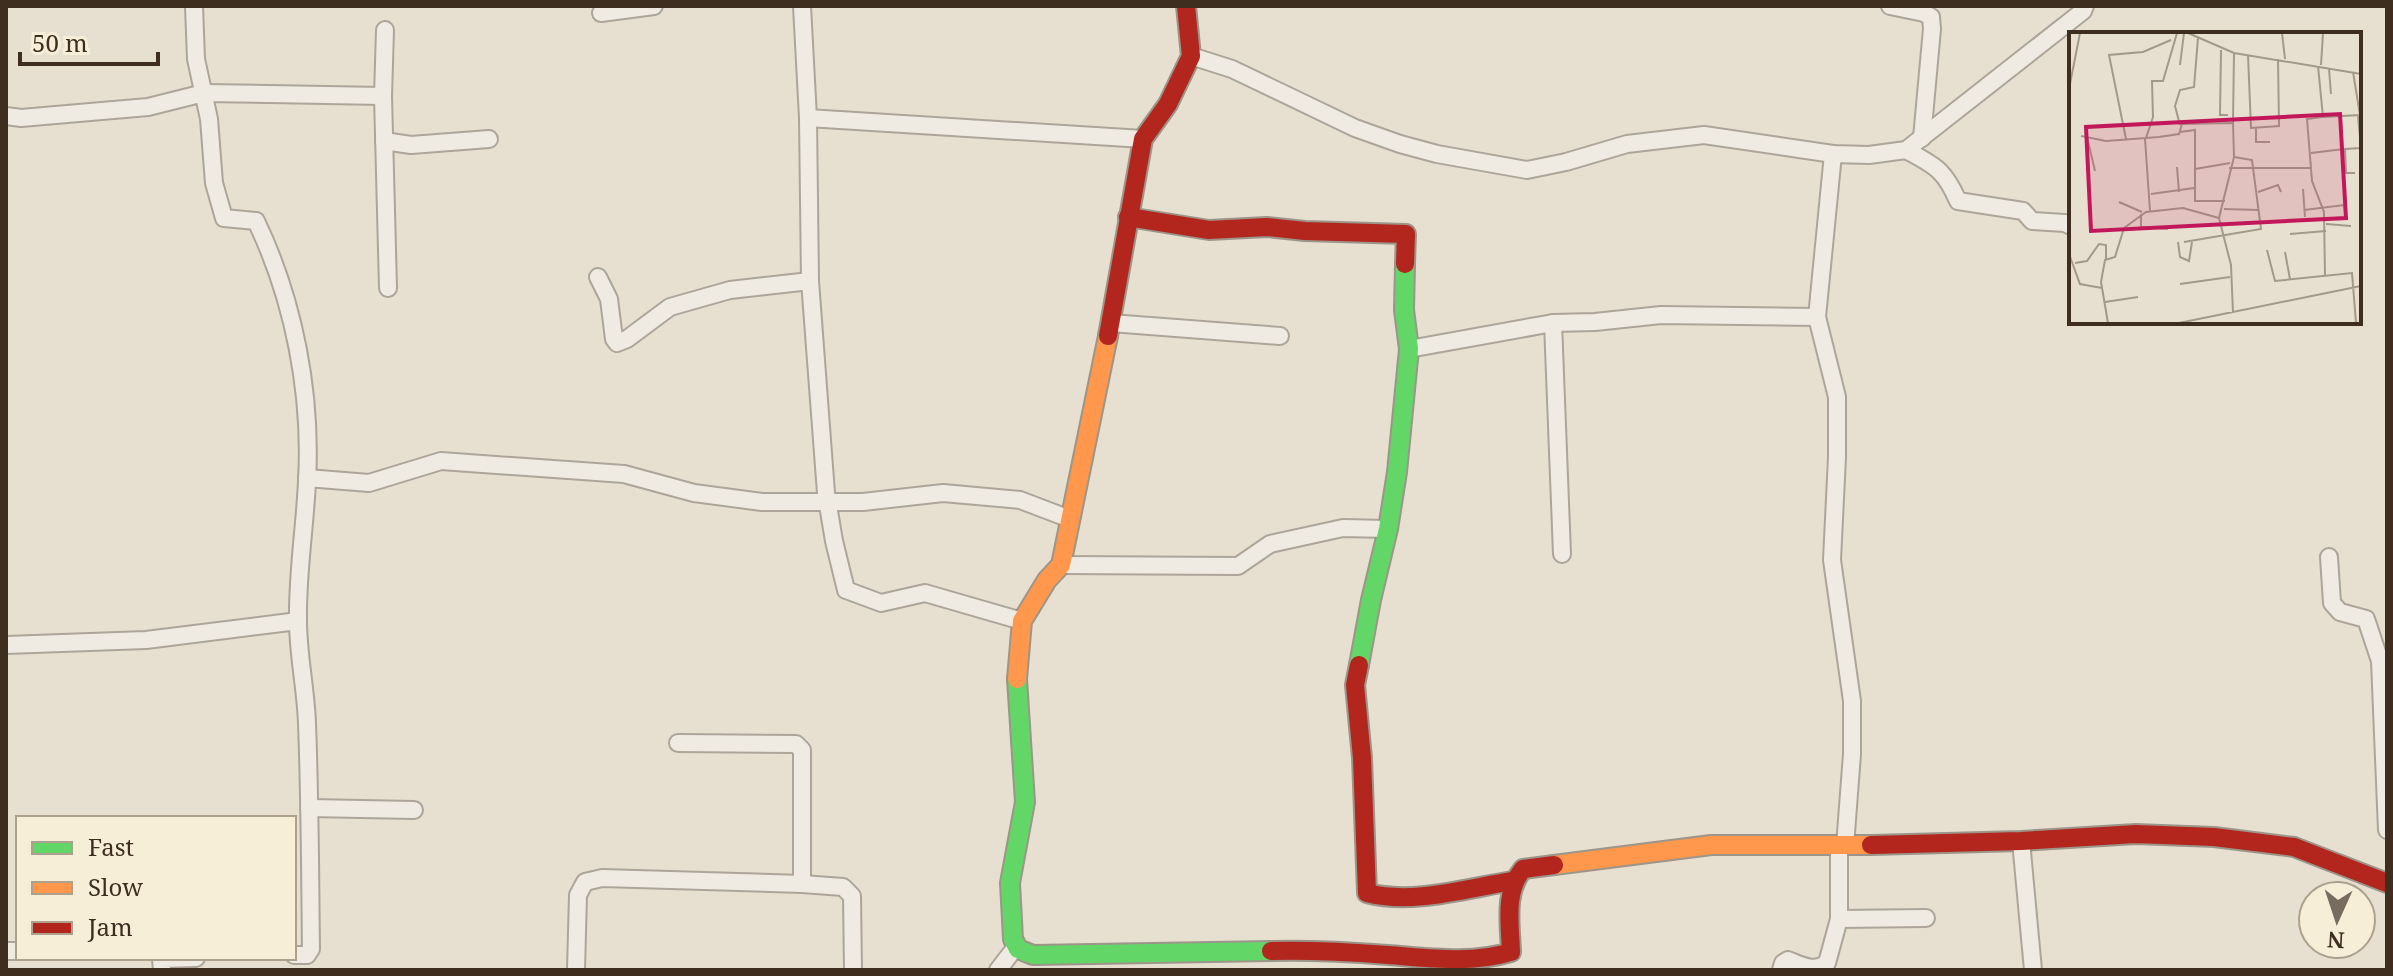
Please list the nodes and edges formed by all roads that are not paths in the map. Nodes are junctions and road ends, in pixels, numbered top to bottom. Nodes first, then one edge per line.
1 (194, 6) edge
2 (654, 6) edge
3 (802, 6) edge
4 (1186, 6) edge
5 (1890, 6) edge
6 (2085, 6) edge
7 (601, 13) dead end
8 (385, 30) dead end
9 (1191, 56) junction
10 (204, 93) junction
11 (383, 96) junction
12 (6, 116) edge
13 (808, 118) junction
14 (1922, 138) junction
15 (489, 139) dead end
16 (1143, 139) junction
17 (384, 141) junction
18 (1906, 150) junction
19 (1833, 154) junction
20 (1128, 217) junction
21 (2069, 225) edge
22 (598, 277) dead end
23 (810, 281) junction
24 (388, 288) dead end
25 (1817, 317) junction
26 (1111, 323) junction
27 (1553, 323) junction
28 (1280, 336) dead end
29 (1409, 349) junction
30 (307, 478) junction
31 (827, 502) junction
32 (1070, 519) junction
33 (1388, 529) junction
34 (1562, 554) dead end
35 (2329, 557) dead end
36 (1061, 565) junction
37 (298, 621) junction
38 (1022, 621) junction
39 (6, 645) edge
40 (678, 743) dead end
41 (309, 808) junction
42 (414, 810) dead end
43 (2387, 830) edge
44 (2021, 841) junction
45 (1842, 846) junction
46 (1513, 881) junction
47 (2387, 883) edge
48 (802, 884) junction
49 (1926, 918) dead end
50 (1839, 919) junction
51 (1015, 948) junction
52 (1511, 952) junction
53 (296, 955) edge
54 (576, 970) edge
55 (853, 970) edge
56 (998, 970) edge
57 (1518, 970) edge
58 (1781, 970) edge
59 (2033, 970) edge

1 - 10 street
2 - 7 street
3 - 13 street
4 - 9 street
5 - 14 street
6 - 14 street
8 - 11 street
9 - 16 street
9 - 19 street
10 - 11 street
10 - 12 street
10 - 30 street
11 - 17 street
13 - 16 street
13 - 23 street
14 - 18 street
15 - 17 street
16 - 20 street
17 - 24 street
18 - 19 street
18 - 21 street
19 - 25 street
20 - 26 street
20 - 29 street
22 - 23 street
23 - 31 street
25 - 27 street
25 - 45 street
26 - 28 street
26 - 32 street
27 - 29 street
27 - 34 street
29 - 33 street
30 - 31 street
30 - 37 street
31 - 32 street
31 - 38 street
32 - 36 street
33 - 36 street
33 - 46 street
35 - 43 street
36 - 38 street
37 - 39 street
37 - 41 street
38 - 51 street
40 - 48 street
41 - 42 street
41 - 53 street
44 - 45 street
44 - 47 street
44 - 59 street
45 - 46 street
45 - 50 street
46 - 52 street
48 - 54 street
48 - 55 street
49 - 50 street
50 - 58 street
51 - 52 street
51 - 56 street
52 - 57 street

